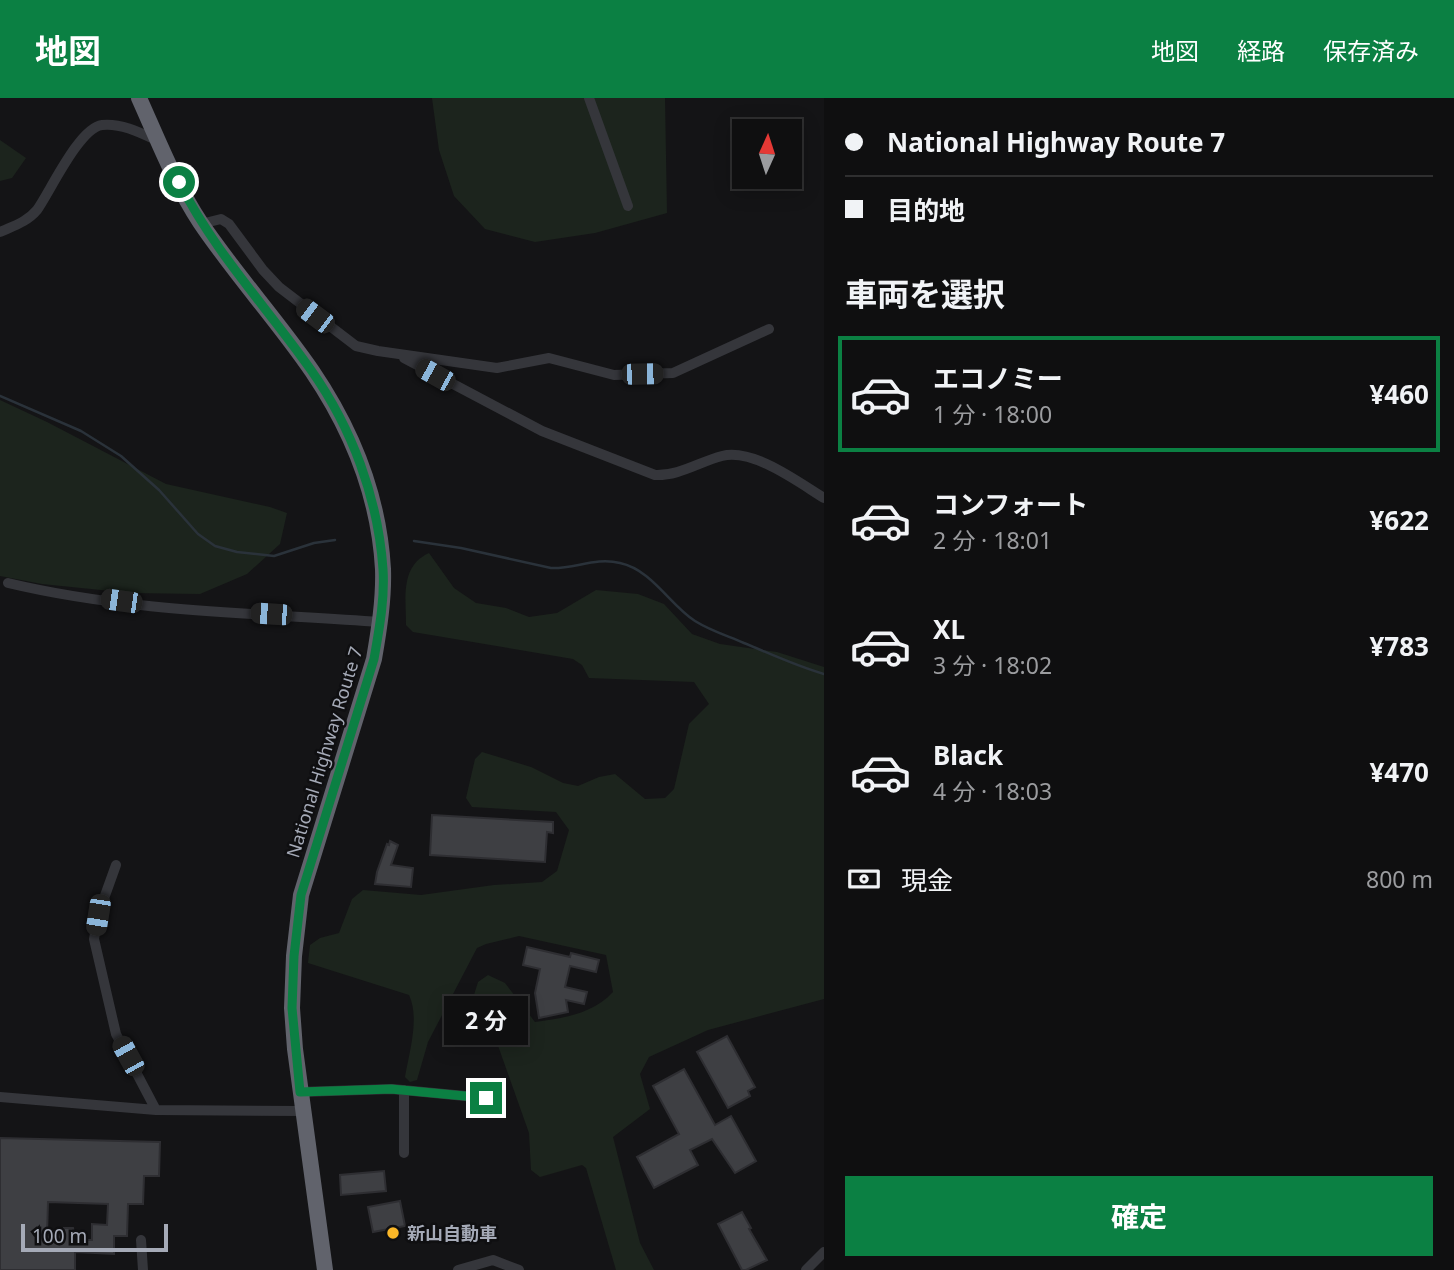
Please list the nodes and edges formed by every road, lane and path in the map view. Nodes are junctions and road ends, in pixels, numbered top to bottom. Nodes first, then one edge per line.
1 (139, 98) edge
2 (589, 98) edge
3 (158, 141) junction
4 (628, 206) dead end
5 (201, 224) junction
6 (0, 232) edge
7 (769, 329) dead end
8 (396, 354) junction
9 (824, 498) edge
10 (8, 583) dead end
11 (380, 622) junction
12 (116, 865) dead end
13 (404, 1090) junction
14 (300, 1092) junction
15 (0, 1097) edge
16 (486, 1098) dead end
17 (156, 1110) junction
18 (302, 1111) junction
19 (404, 1153) dead end
20 (141, 1240) dead end
21 (824, 1252) edge
22 (143, 1270) edge
23 (325, 1270) edge
24 (458, 1270) edge
25 (519, 1270) edge
26 (806, 1270) edge

1 - 3 highway, National Highway Route 7
2 - 4 street
3 - 5 highway, National Highway Route 7
3 - 6 street
5 - 8 street
5 - 11 highway, National Highway Route 7
7 - 8 street
8 - 9 street
10 - 11 street
11 - 14 highway, National Highway Route 7
12 - 17 street
13 - 14 street
13 - 16 street
13 - 19 street
14 - 18 highway, National Highway Route 7
15 - 17 street
17 - 18 street
18 - 23 highway, National Highway Route 7
20 - 22 street
21 - 26 street
24 - 25 street

